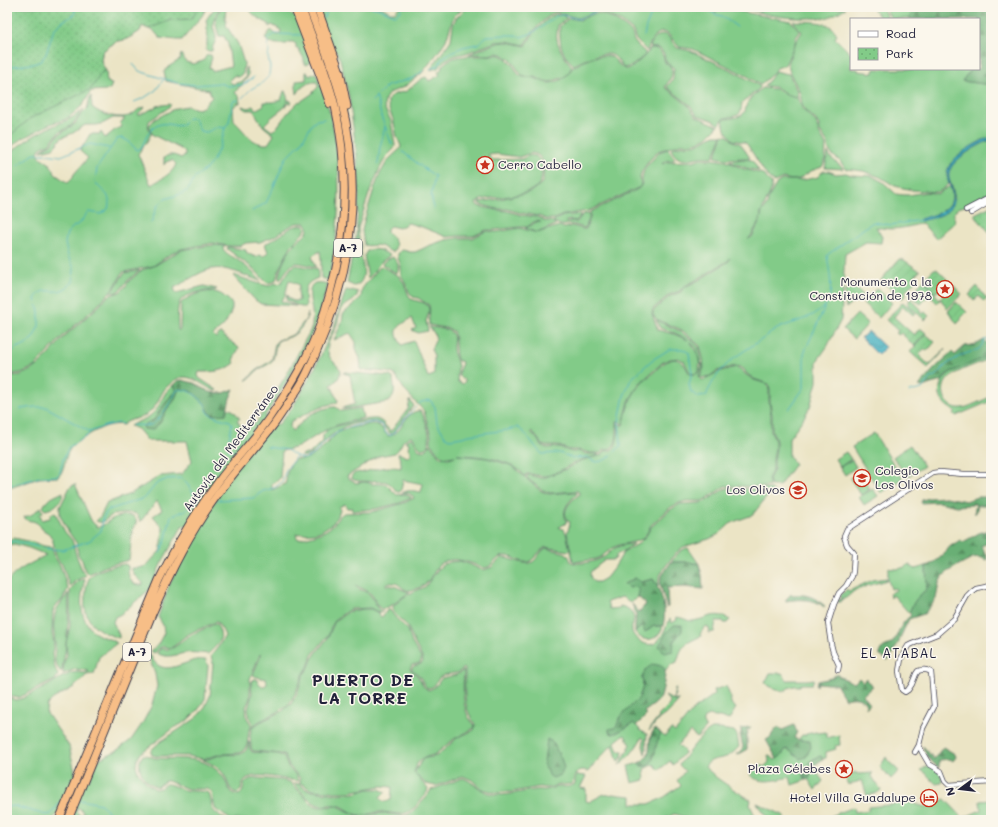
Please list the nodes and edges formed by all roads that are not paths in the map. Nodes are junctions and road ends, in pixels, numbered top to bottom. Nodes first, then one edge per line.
1 (294, 7) edge
2 (308, 8) edge
3 (326, 61) junction
4 (991, 197) edge
5 (991, 202) edge
6 (271, 421) junction
7 (991, 474) edge
8 (191, 527) junction
9 (991, 585) edge
10 (838, 670) dead end
11 (919, 745) junction
12 (922, 752) junction
13 (991, 782) edge
14 (61, 817) edge
15 (69, 818) edge

1 - 3 highway
2 - 3 highway, Autovía del Mediterráneo / A-7
2 - 3 highway
3 - 6 highway, Autovía del Mediterráneo / A-7
3 - 6 highway, Autovía del Mediterráneo / A-7
4 - 5 street
6 - 8 highway, Autovía del Mediterráneo / A-7
7 - 10 street
8 - 14 highway, Autovía del Mediterráneo / A-7
8 - 15 highway, Autovía del Mediterráneo / A-7
9 - 11 street
11 - 12 street
11 - 12 street
12 - 13 street

